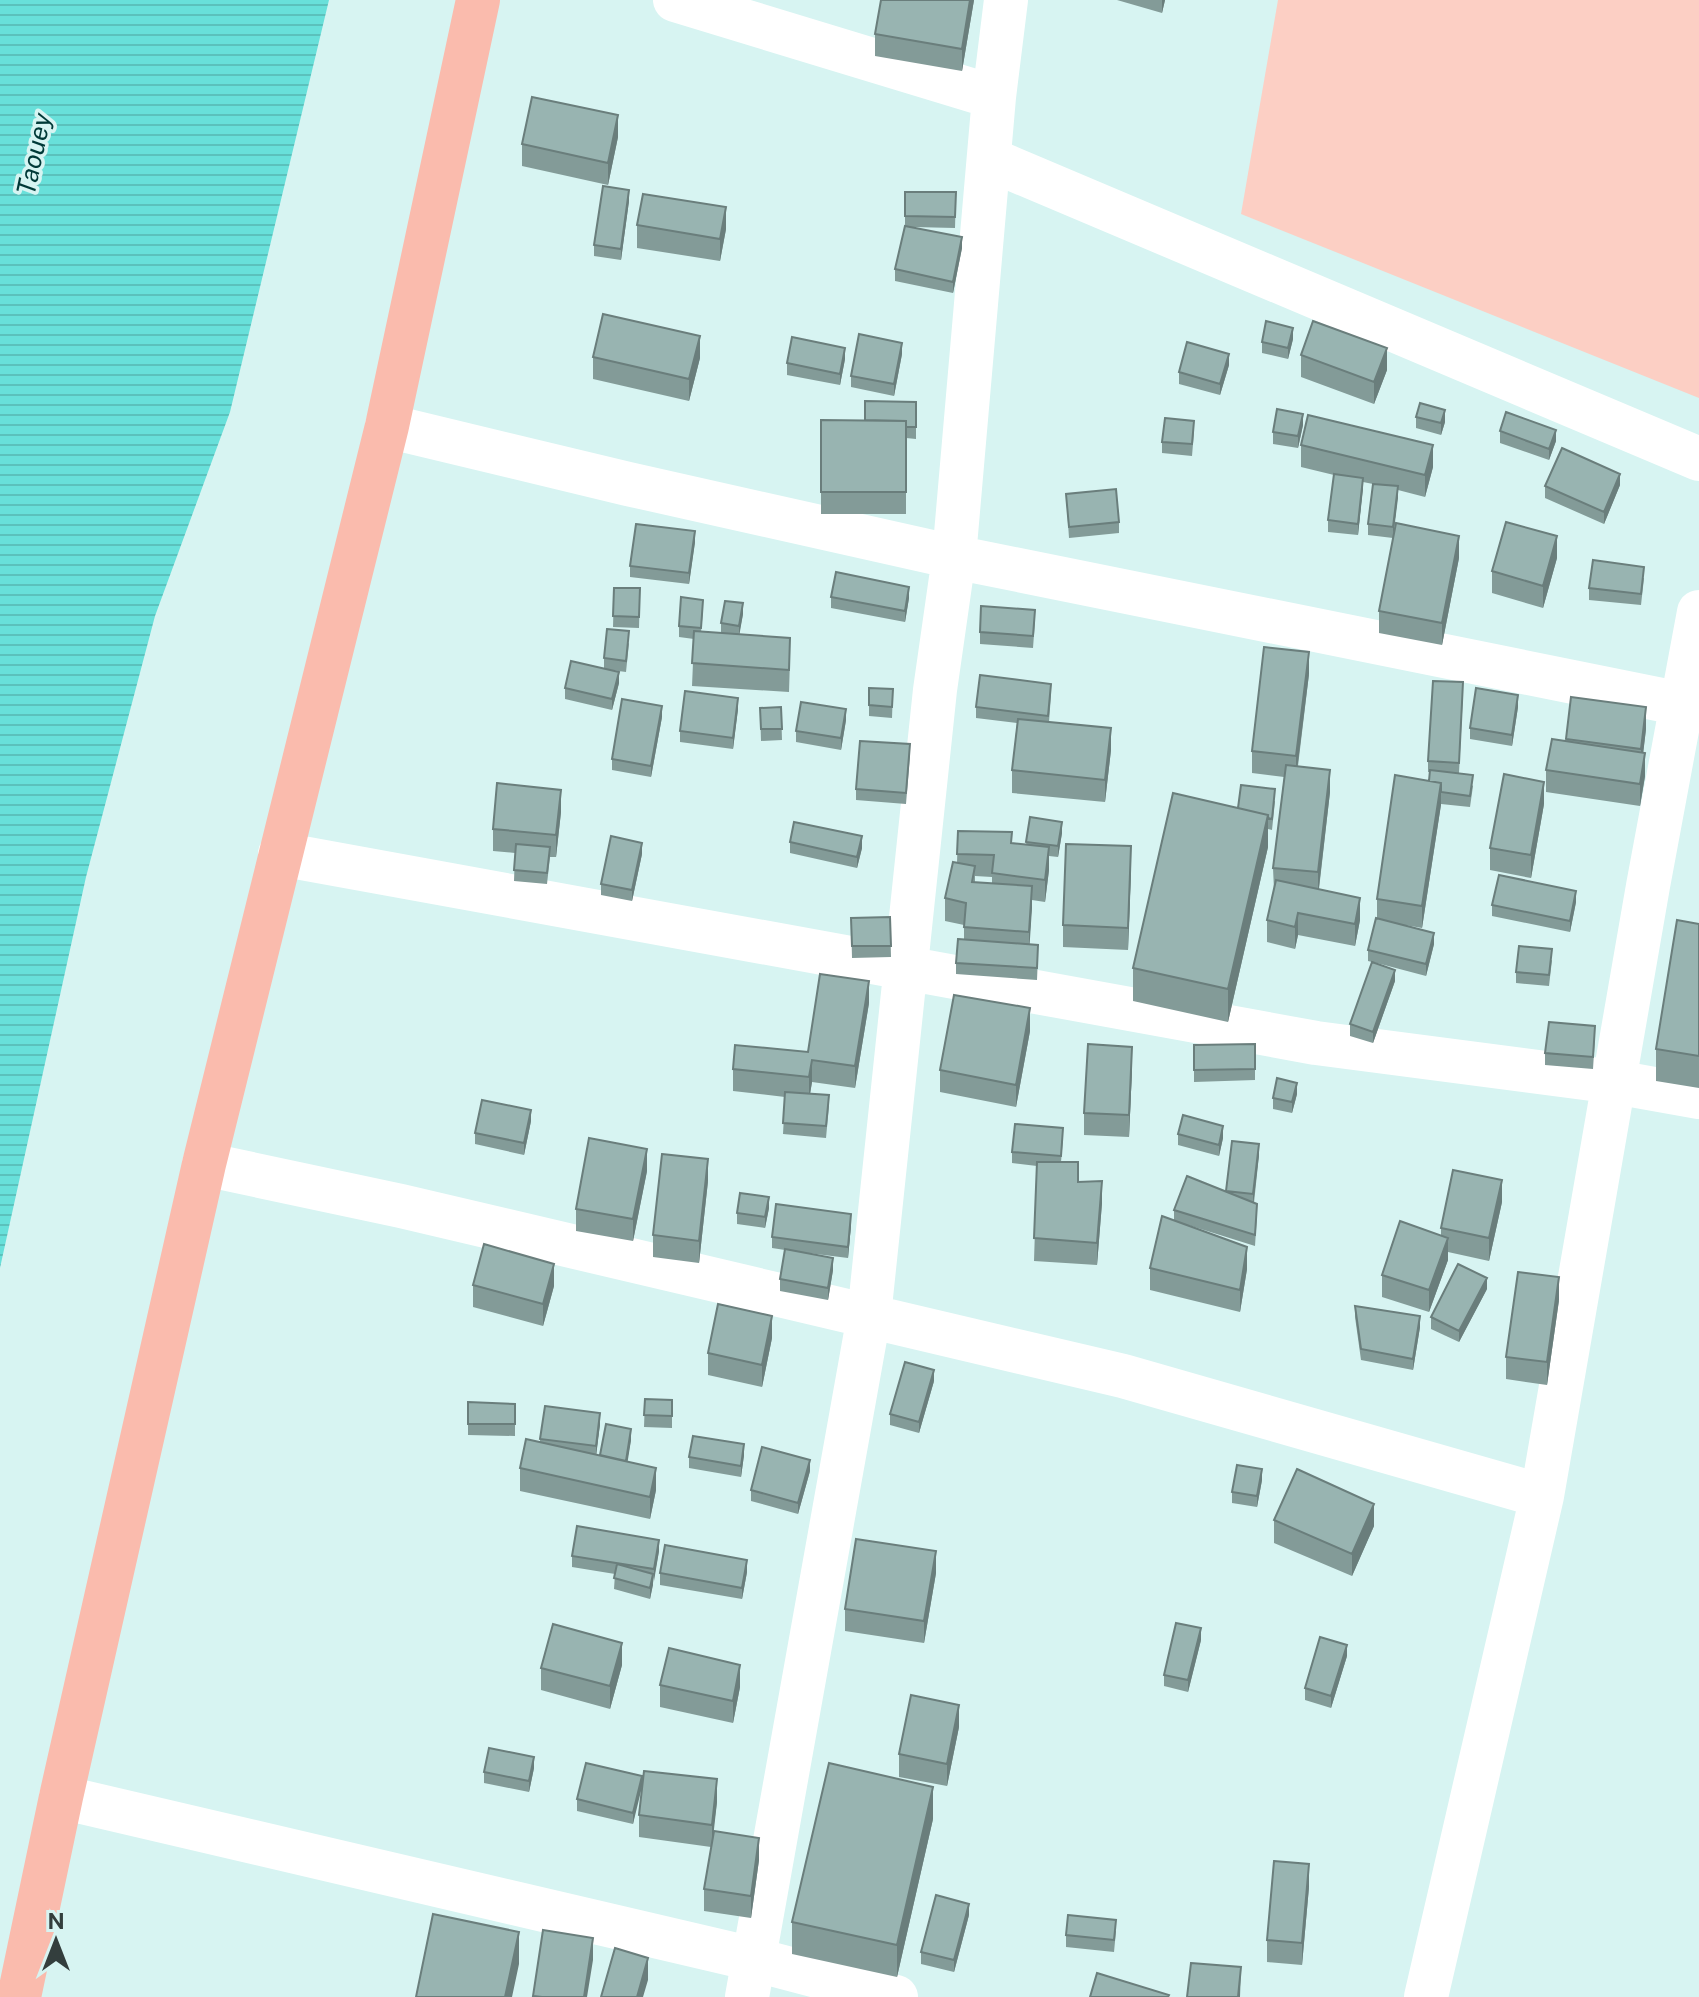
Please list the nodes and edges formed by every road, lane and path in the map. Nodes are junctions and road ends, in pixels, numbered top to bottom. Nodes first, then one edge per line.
1 (478, 0) edge
2 (675, 0) edge
3 (1006, 0) edge
4 (994, 97) junction
5 (989, 159) junction
6 (387, 426) junction
7 (1699, 459) edge
8 (954, 557) junction
9 (1699, 612) edge
10 (1682, 704) junction
11 (280, 854) junction
12 (906, 970) junction
13 (1615, 1082) junction
14 (1699, 1097) edge
15 (204, 1164) junction
16 (869, 1316) junction
17 (1542, 1496) junction
18 (61, 1797) junction
19 (750, 1978) edge
20 (19, 1997) edge
21 (896, 1997) edge
22 (1426, 1997) edge

1 - 6 main road
2 - 4 street
3 - 4 street
4 - 5 street
5 - 7 street
5 - 8 street
6 - 8 street
6 - 11 main road
8 - 10 street
8 - 12 street
9 - 10 street
10 - 13 street
11 - 12 street
11 - 15 main road
12 - 13 street
12 - 16 street
13 - 14 street
13 - 17 street
15 - 16 street
15 - 18 main road
16 - 17 street
16 - 19 street
17 - 22 street
18 - 19 street
18 - 20 main road
19 - 21 street

